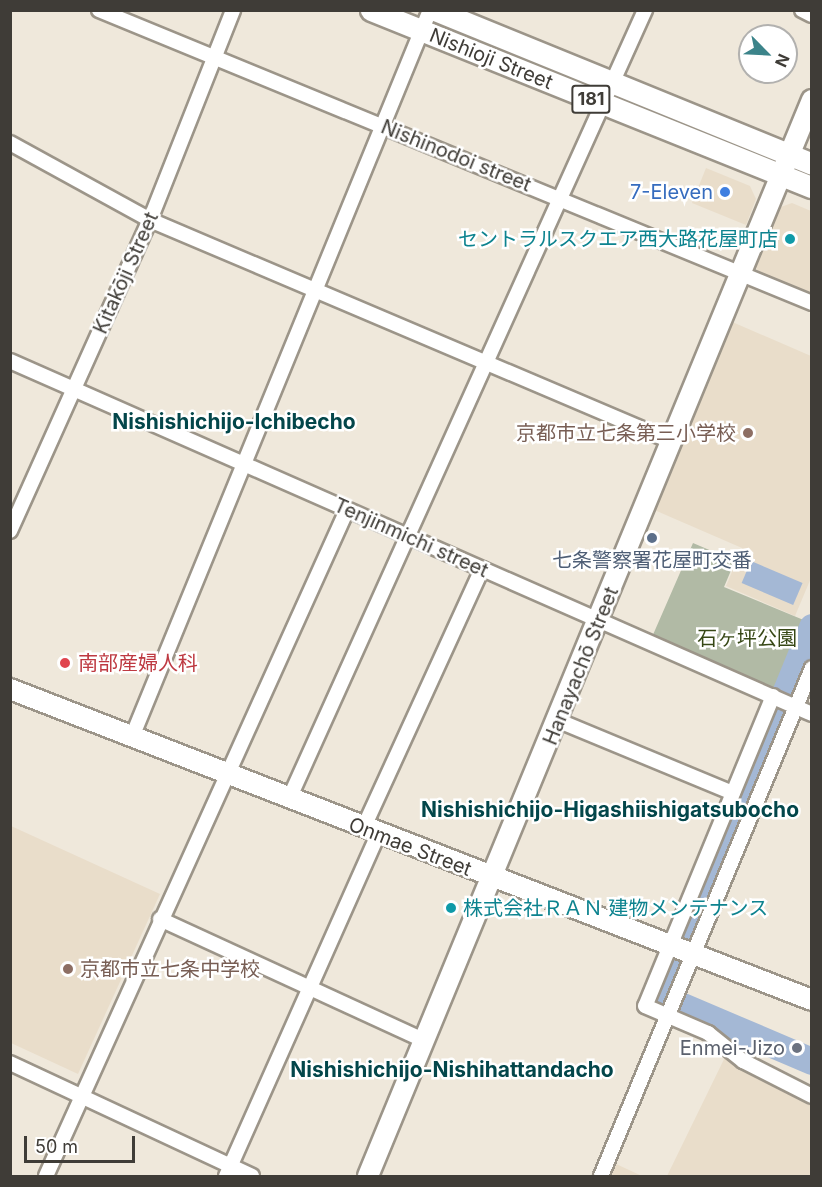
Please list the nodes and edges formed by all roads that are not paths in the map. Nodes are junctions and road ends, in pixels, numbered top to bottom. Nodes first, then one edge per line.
1 (99, 10) edge
2 (232, 10) edge
3 (371, 10) edge
4 (430, 10) edge
5 (435, 10) edge
6 (645, 10) edge
7 (802, 10) edge
8 (812, 15) edge
9 (422, 32) junction
10 (214, 57) junction
11 (614, 84) junction
12 (812, 100) edge
13 (606, 105) junction
14 (383, 127) junction
15 (10, 143) edge
16 (790, 155) junction
17 (812, 164) edge
18 (782, 174) junction
19 (812, 187) edge
20 (564, 200) junction
21 (150, 219) junction
22 (742, 274) junction
23 (315, 288) junction
24 (812, 303) edge
25 (10, 362) edge
26 (490, 362) junction
27 (73, 390) junction
28 (673, 442) junction
29 (243, 464) junction
30 (347, 510) junction
31 (10, 531) edge
32 (409, 537) junction
33 (482, 569) junction
34 (599, 622) junction
35 (812, 668) edge
36 (10, 689) edge
37 (775, 698) junction
38 (794, 706) junction
39 (812, 714) edge
40 (559, 721) junction
41 (132, 737) junction
42 (228, 776) junction
43 (734, 793) junction
44 (289, 799) junction
45 (370, 832) junction
46 (489, 878) junction
47 (160, 919) junction
48 (681, 951) junction
49 (308, 986) junction
50 (812, 1000) edge
51 (670, 1008) junction
52 (423, 1040) junction
53 (10, 1063) edge
54 (81, 1095) junction
55 (812, 1096) edge
56 (229, 1172) edge
57 (46, 1176) edge
58 (252, 1176) edge
59 (368, 1176) edge
60 (601, 1176) edge

1 - 10 street, Nishinodoi street
2 - 10 street, Kitakōji Street
3 - 9 main road, Nishioji Street / 181
4 - 9 street
5 - 11 main road, Nishioji Street / 181
6 - 11 street
7 - 8 street
9 - 13 main road, Nishioji Street / 181
9 - 14 street
10 - 14 street, Nishinodoi street
10 - 21 street, Kitakōji Street
11 - 13 street
11 - 16 main road, Nishioji Street / 181
12 - 16 street, Hanayachō Street
13 - 18 main road, Nishioji Street / 181
13 - 20 street
14 - 20 street, Nishinodoi street
14 - 23 street
15 - 21 street
16 - 17 main road, Nishioji Street / 181
16 - 18 street, Hanayachō Street
18 - 19 main road, Nishioji Street / 181
18 - 22 street, Hanayachō Street
20 - 22 street, Nishinodoi street
20 - 26 street
21 - 23 street
21 - 27 street, Kitakōji Street
22 - 24 street, Nishinodoi street
22 - 28 street, Hanayachō Street
23 - 26 street
23 - 29 street
25 - 27 street, Tenjinmichi street
26 - 28 street
26 - 32 street
27 - 29 street, Tenjinmichi street
27 - 31 street, Kitakōji Street
28 - 34 street, Hanayachō Street
29 - 30 street, Tenjinmichi street
29 - 41 street
30 - 32 street, Tenjinmichi street
30 - 42 street
32 - 33 street, Tenjinmichi street
32 - 44 street
33 - 34 street, Tenjinmichi street
33 - 45 street
34 - 37 street, Tenjinmichi street
34 - 40 street, Hanayachō Street
35 - 38 street
36 - 41 street, Onmae Street
37 - 38 street, Tenjinmichi street
37 - 43 street
38 - 39 street, Tenjinmichi street
38 - 48 street
40 - 43 street
40 - 46 street, Hanayachō Street
41 - 42 street, Onmae Street
42 - 44 street, Onmae Street
42 - 47 street
43 - 48 street
44 - 45 street, Onmae Street
45 - 46 street, Onmae Street
45 - 49 street
46 - 48 street, Onmae Street
46 - 52 street, Hanayachō Street
47 - 49 street
47 - 54 street
48 - 50 street, Onmae Street
48 - 51 street
48 - 51 street
49 - 52 street
49 - 56 street
51 - 55 street
51 - 60 street
52 - 59 street, Hanayachō Street
53 - 54 street
54 - 56 street
54 - 57 street
56 - 58 street

